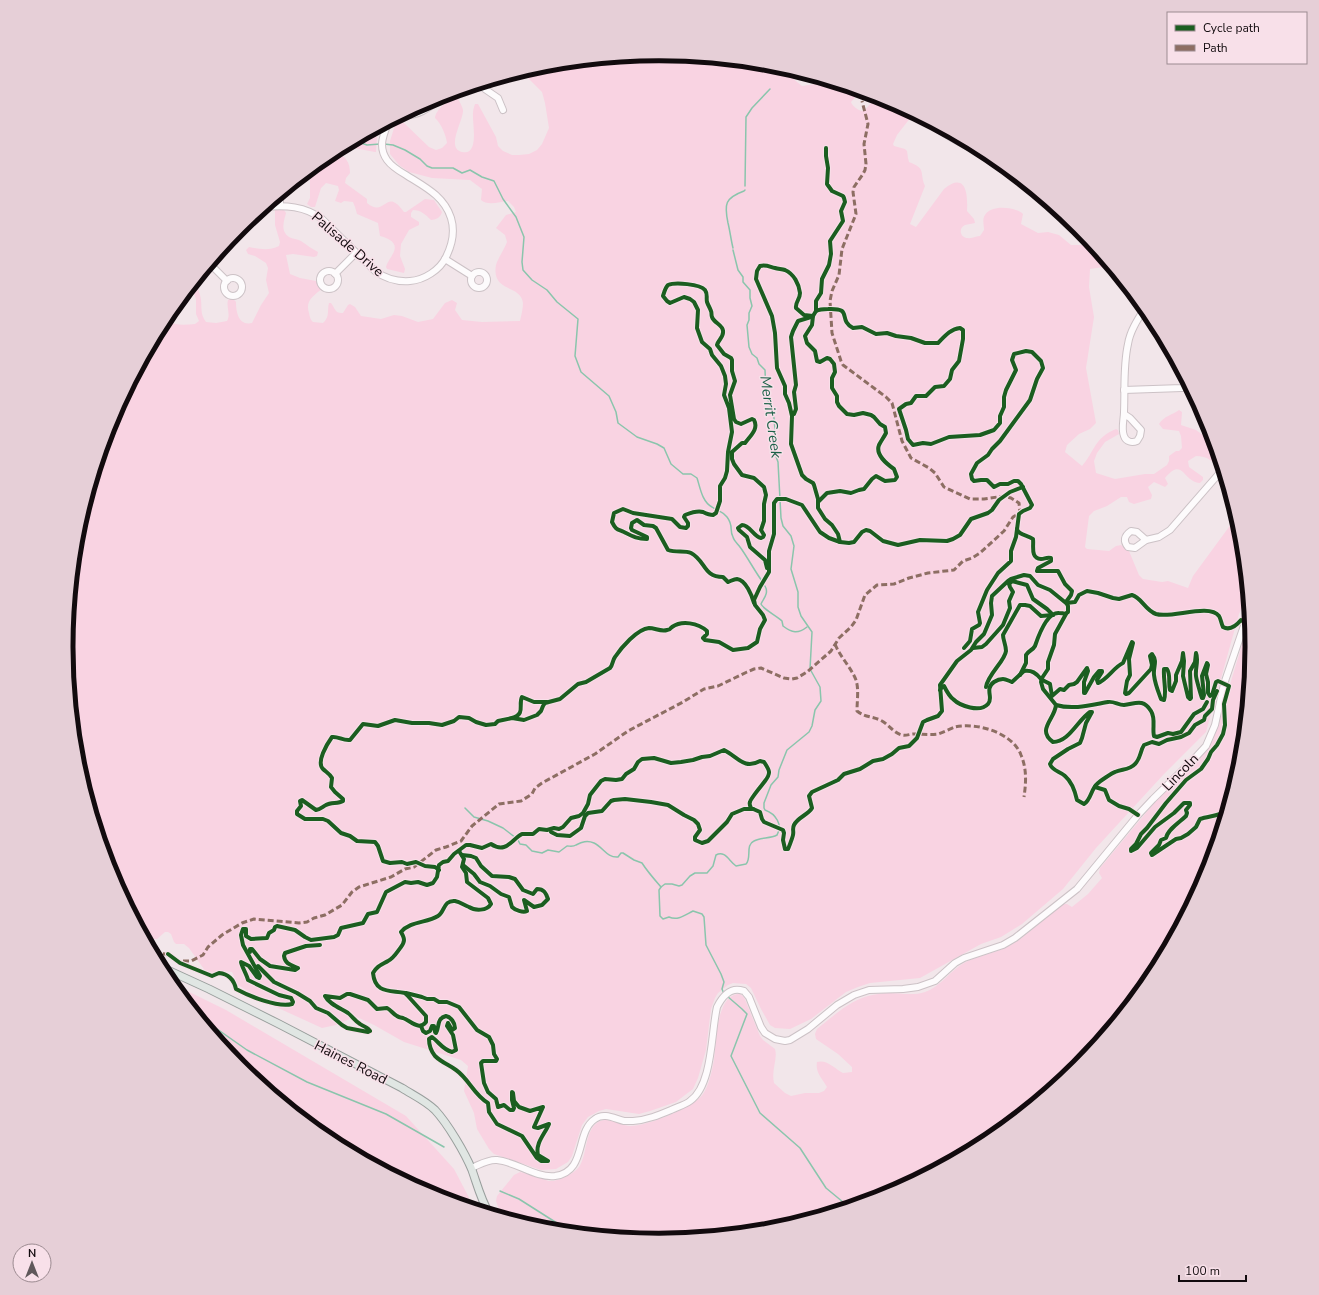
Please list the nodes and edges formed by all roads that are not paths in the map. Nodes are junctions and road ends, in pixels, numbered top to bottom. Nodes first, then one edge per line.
1 (484, 88) edge
2 (503, 110) dead end
3 (386, 129) edge
4 (280, 201) edge
5 (280, 206) junction
6 (273, 207) edge
7 (356, 253) junction
8 (445, 259) junction
9 (213, 267) edge
10 (335, 274) dead end
11 (472, 276) dead end
12 (227, 281) dead end
13 (1141, 313) edge
14 (1185, 387) edge
15 (1124, 390) junction
16 (1124, 414) dead end
17 (1219, 473) edge
18 (1146, 540) dead end
19 (1245, 622) edge
20 (171, 972) edge
21 (471, 1168) junction
22 (486, 1207) edge

1 - 2 street
3 - 8 street, Palisade Drive
4 - 5 street
5 - 6 street, Palisade Drive
5 - 7 street, Palisade Drive
7 - 8 street, Palisade Drive
7 - 10 street
8 - 11 street
9 - 12 street
13 - 15 street
14 - 15 street
15 - 16 street
17 - 18 street
19 - 21 street
20 - 21 main road, Haines Road
21 - 22 main road, Haines Road

